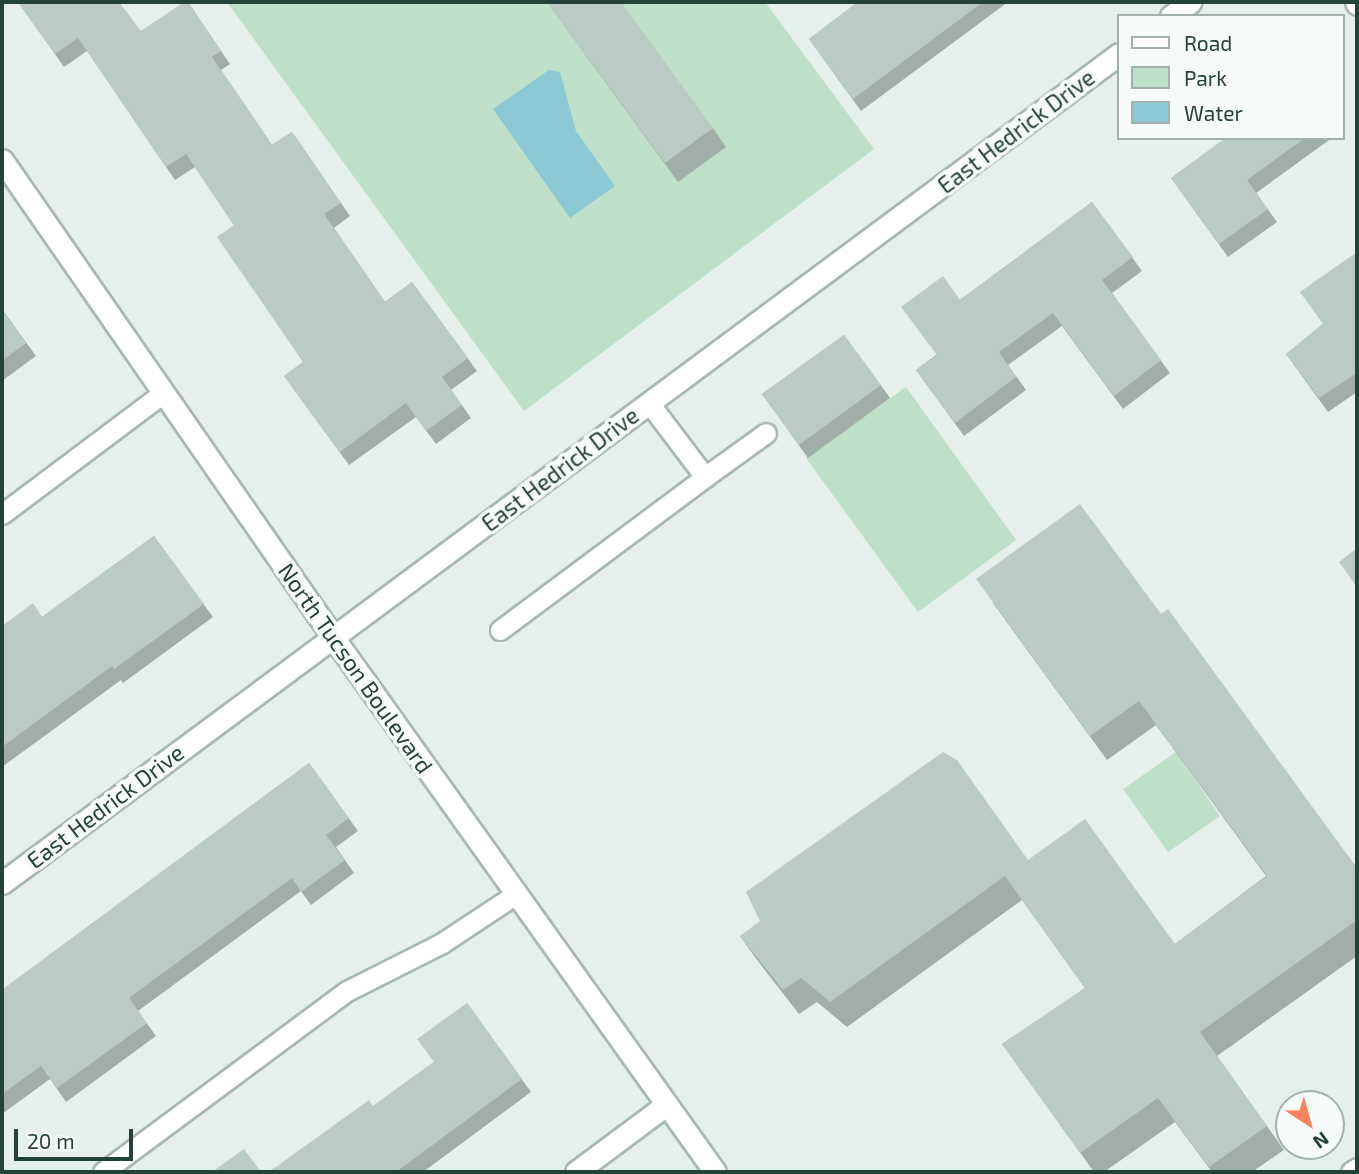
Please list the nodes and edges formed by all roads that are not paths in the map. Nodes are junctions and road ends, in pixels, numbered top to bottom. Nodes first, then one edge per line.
1 (1190, 2) edge
2 (1174, 14) edge
3 (1118, 55) edge
4 (4, 168) edge
5 (163, 393) junction
6 (649, 403) junction
7 (766, 433) dead end
8 (705, 477) junction
9 (2, 514) edge
10 (500, 630) dead end
11 (333, 637) junction
12 (2, 883) edge
13 (516, 894) junction
14 (666, 1105) junction
15 (1357, 1168) edge
16 (103, 1172) edge
17 (576, 1172) edge
18 (715, 1172) edge
19 (1351, 1172) edge

1 - 2 street
3 - 6 street, East Hedrick Drive
4 - 5 street, North Tucson Boulevard
5 - 9 lane
5 - 11 street, North Tucson Boulevard
6 - 8 lane
6 - 11 street, East Hedrick Drive
7 - 8 lane
8 - 10 lane
11 - 12 street, East Hedrick Drive
11 - 13 street, North Tucson Boulevard
13 - 14 street, North Tucson Boulevard
13 - 16 lane
14 - 17 street
14 - 18 street, North Tucson Boulevard
15 - 19 lane

